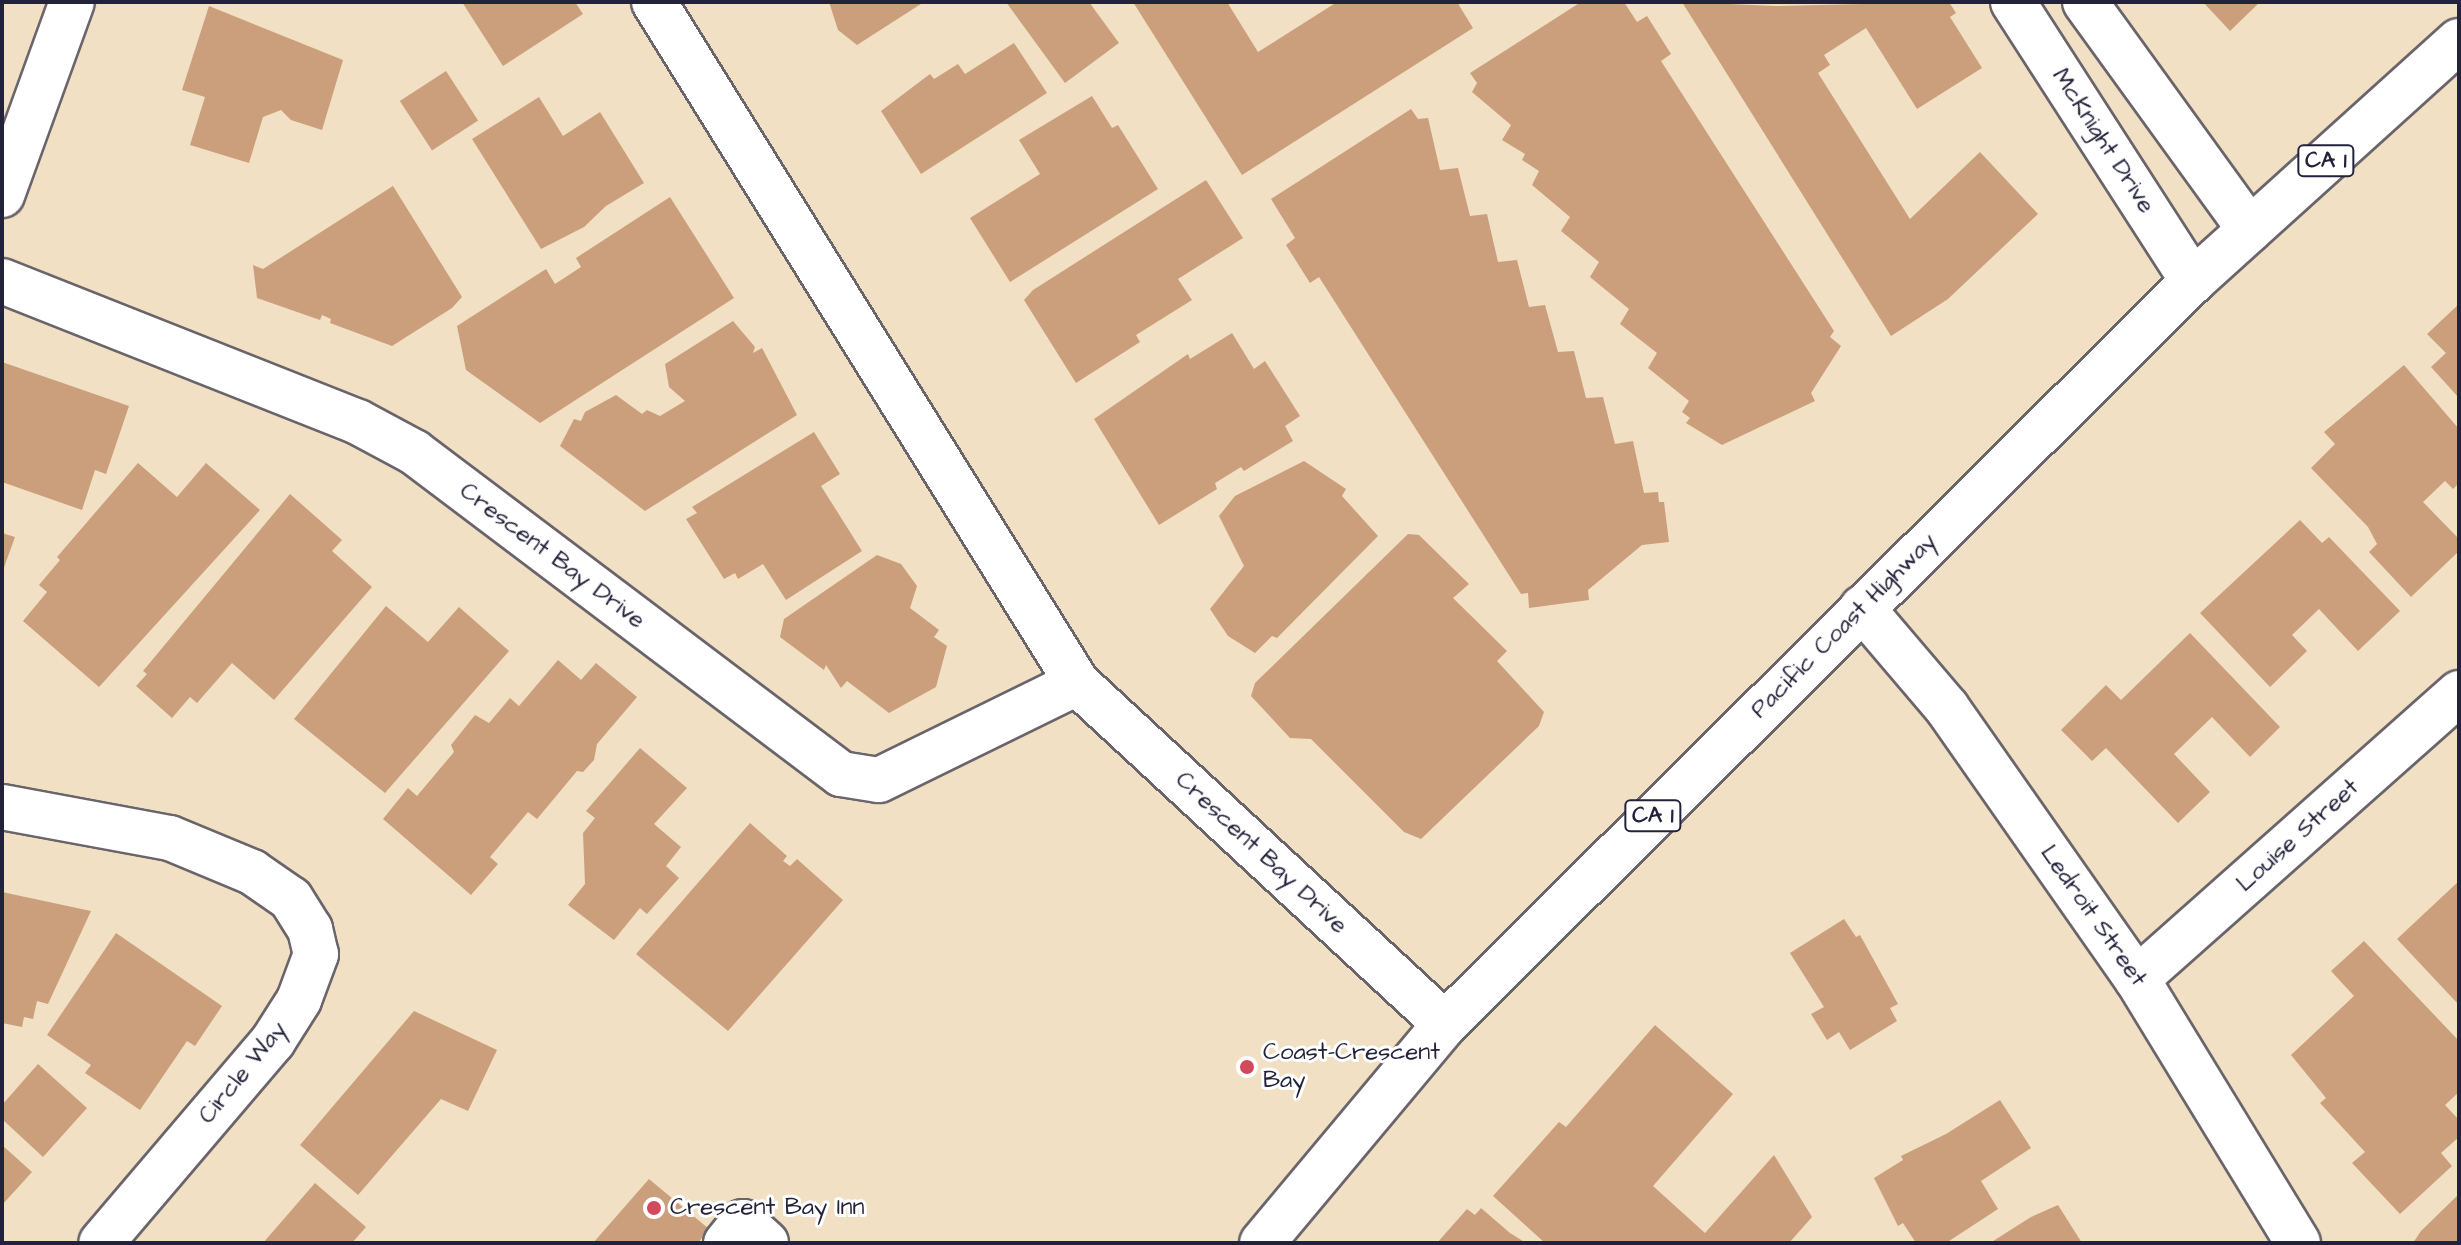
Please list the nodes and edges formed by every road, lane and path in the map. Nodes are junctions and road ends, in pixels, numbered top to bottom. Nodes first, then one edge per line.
1 (72, 2) edge
2 (654, 2) edge
3 (2013, 2) edge
4 (2085, 2) edge
5 (2459, 41) edge
6 (2, 195) edge
7 (2250, 230) junction
8 (2, 281) edge
9 (2193, 281) junction
10 (1862, 608) junction
11 (1077, 683) junction
12 (2459, 693) edge
13 (2, 807) edge
14 (2137, 979) junction
15 (1445, 1024) junction
16 (101, 1243) edge
17 (726, 1243) edge
18 (766, 1243) edge
19 (1262, 1243) edge
20 (2298, 1243) edge

1 - 6 main road
2 - 11 main road, Crescent Bay Drive
3 - 9 main road, McKnight Drive
4 - 7 main road
5 - 7 main road, Pacific Coast Highway / CA 1
7 - 9 main road, Pacific Coast Highway / CA 1
8 - 11 main road, Crescent Bay Drive
9 - 10 main road, Pacific Coast Highway / CA 1
10 - 14 main road, Ledroit Street
10 - 15 main road, Pacific Coast Highway / CA 1
11 - 15 main road, Crescent Bay Drive
12 - 14 main road, Louise Street
13 - 16 main road, Circle Way
14 - 20 main road, Ledroit Street
15 - 19 main road, Pacific Coast Highway / CA 1
17 - 18 main road

